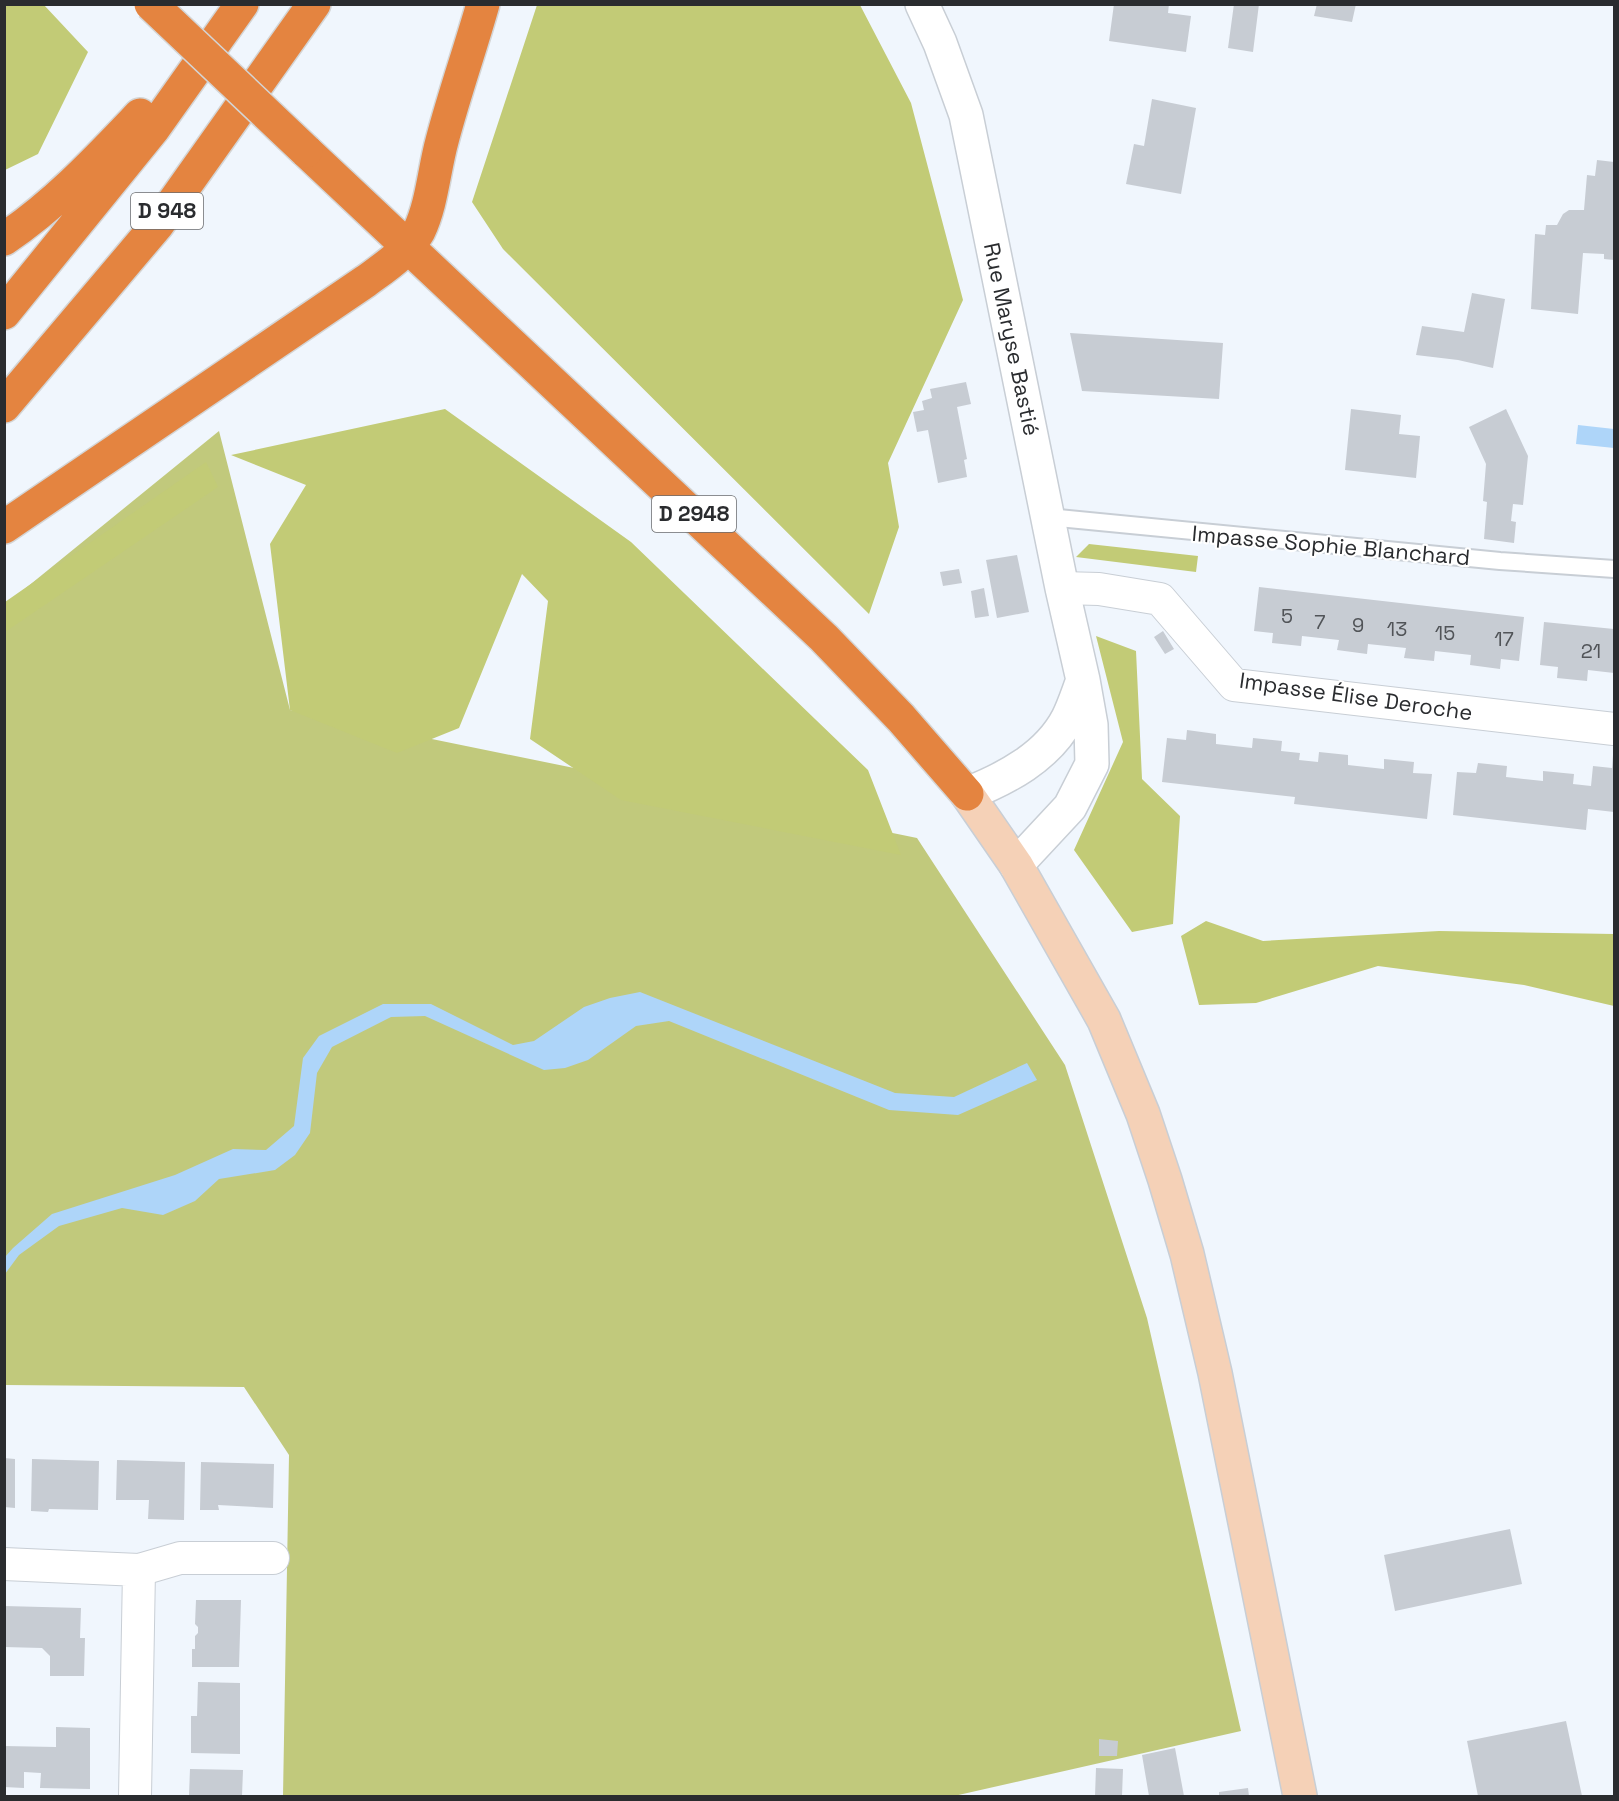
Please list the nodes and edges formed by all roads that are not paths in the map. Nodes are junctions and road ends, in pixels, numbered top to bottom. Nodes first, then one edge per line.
1 (152, 4) edge
2 (314, 4) edge
3 (483, 4) edge
4 (922, 4) edge
5 (237, 11) edge
6 (4, 239) edge
7 (408, 247) junction
8 (4, 313) edge
9 (4, 406) edge
10 (1048, 517) junction
11 (4, 527) edge
12 (1614, 569) edge
13 (1062, 588) junction
14 (1083, 680) junction
15 (1614, 729) edge
16 (967, 794) junction
17 (1016, 865) junction
18 (273, 1558) dead end
19 (4, 1564) edge
20 (139, 1570) junction
21 (135, 1797) edge
22 (1300, 1797) edge

1 - 7 highway, bridge
2 - 9 highway, D 948
3 - 7 highway
4 - 10 street, Rue Maryse Bastié
5 - 6 highway
5 - 8 highway, D 948
7 - 11 highway
7 - 16 highway, D 2948
10 - 12 lane, Impasse Sophie Blanchard
10 - 13 street, Rue Maryse Bastié
13 - 14 street, Rue Maryse Bastié
13 - 15 street, Impasse Élise Deroche
14 - 16 street
14 - 17 street, Rue Maryse Bastié
16 - 17 main road, D 2948
17 - 22 main road, D 2948
18 - 20 street
19 - 20 street
20 - 21 street

